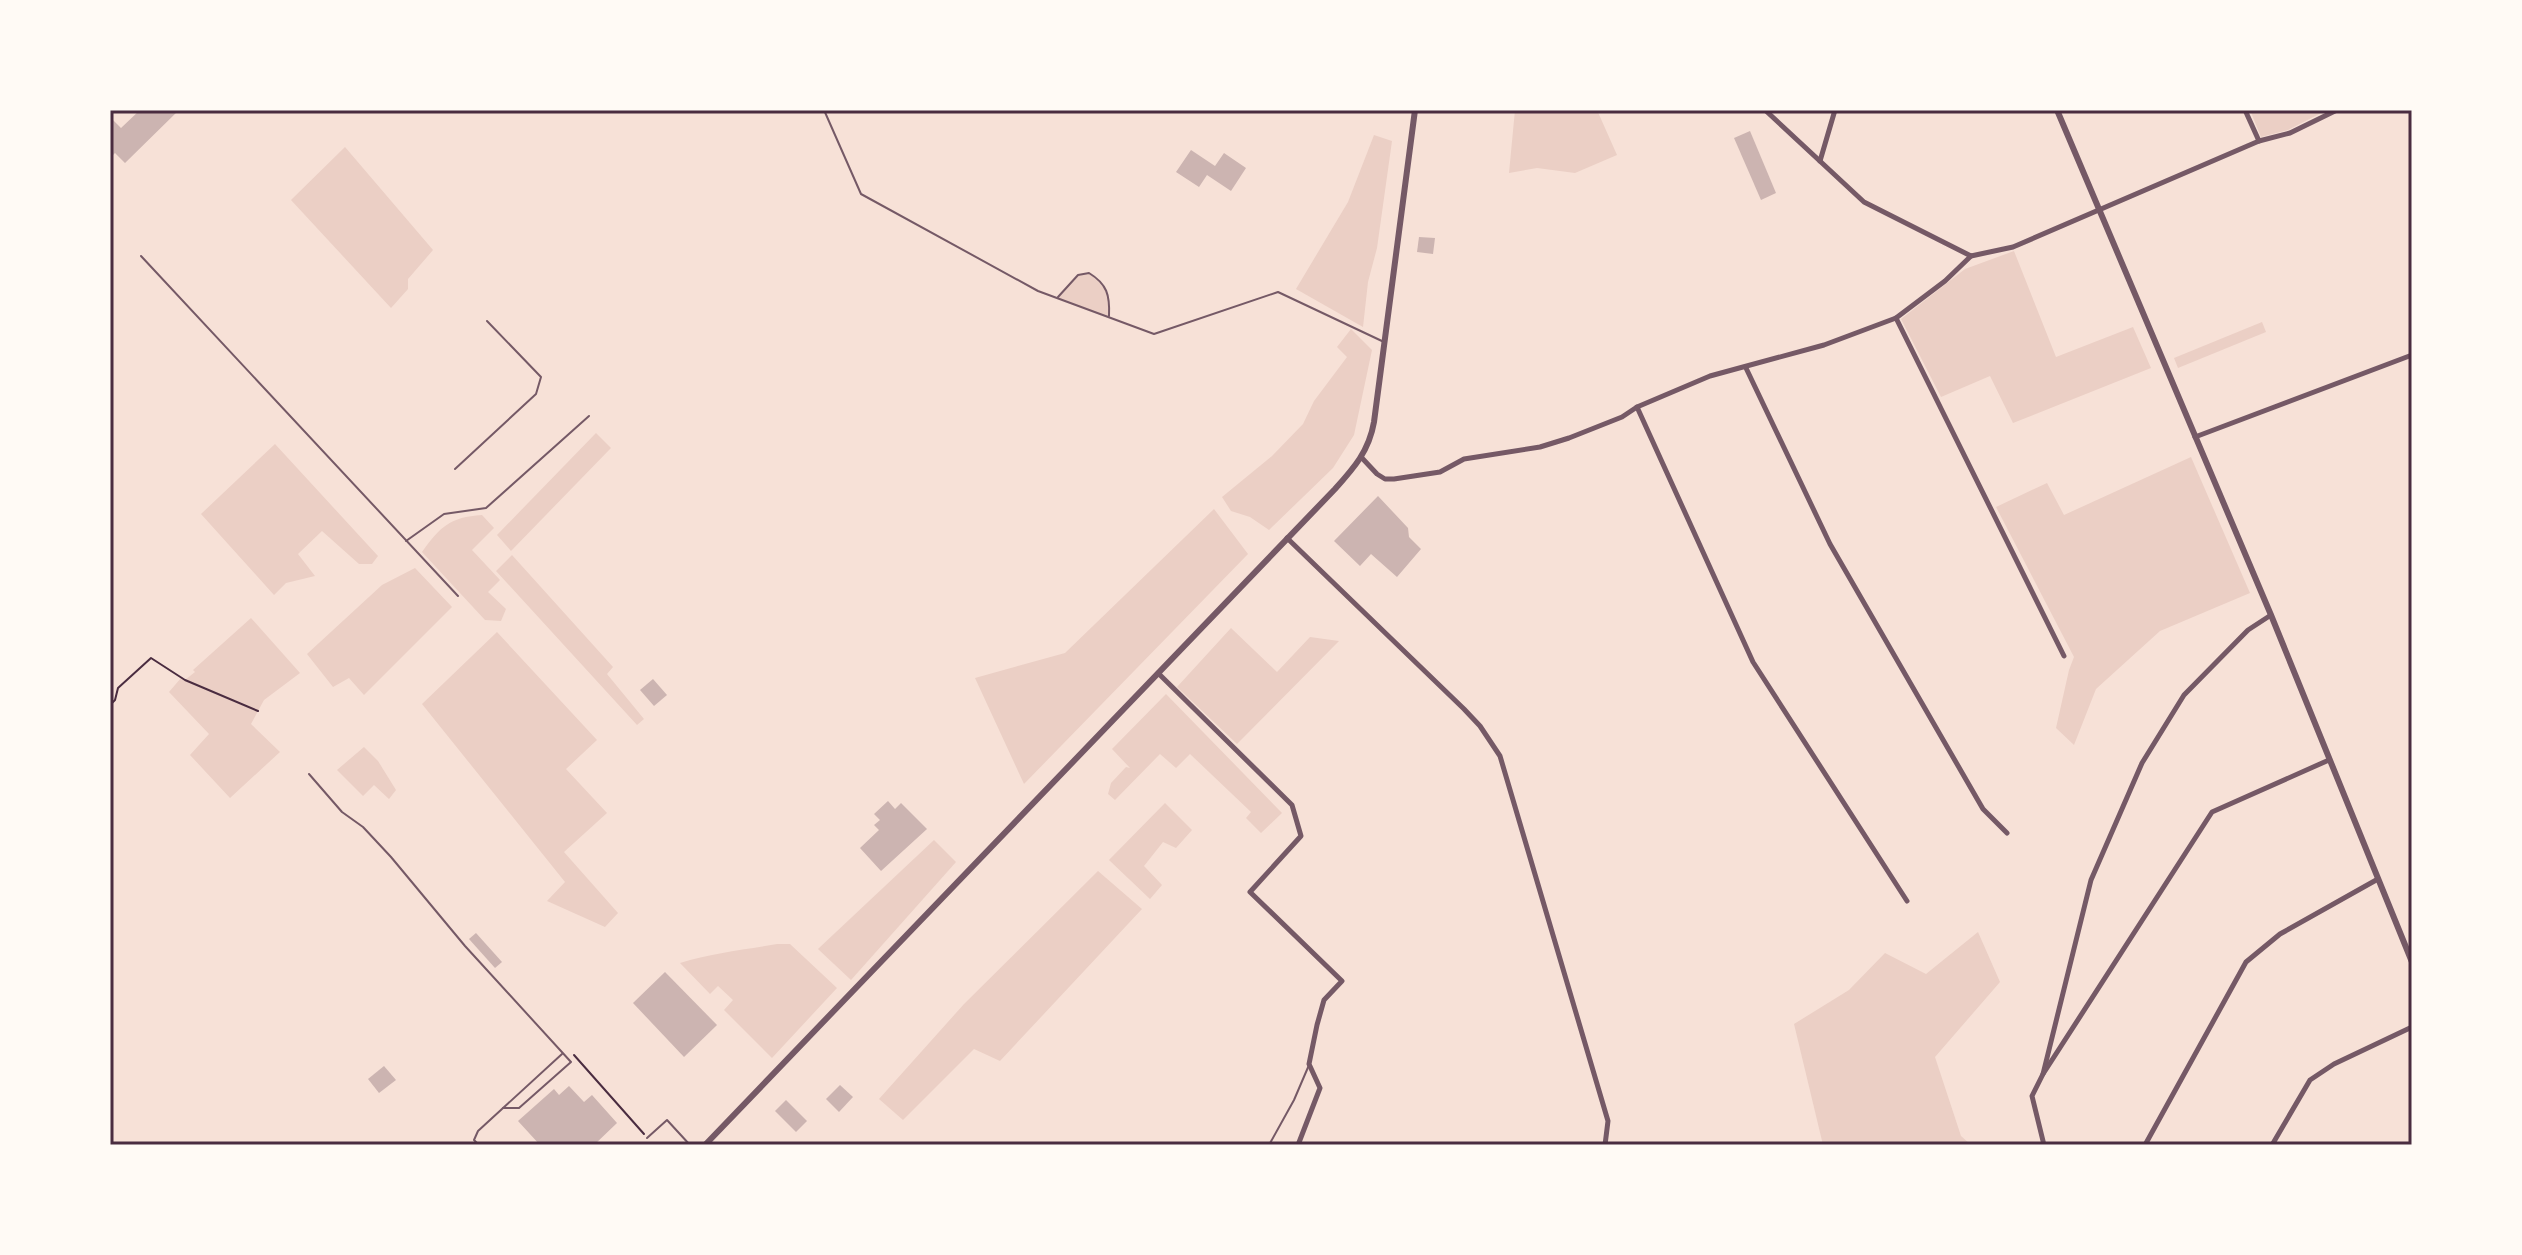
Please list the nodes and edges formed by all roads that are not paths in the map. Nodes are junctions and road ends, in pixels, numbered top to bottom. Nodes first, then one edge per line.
1 (824, 110) edge
2 (1415, 110) edge
3 (1765, 110) edge
4 (1835, 110) edge
5 (2057, 110) edge
6 (2245, 110) edge
7 (2337, 110) edge
8 (2259, 141) junction
9 (1820, 161) junction
10 (2098, 208) junction
11 (141, 256) dead end
12 (1971, 256) junction
13 (1057, 298) junction
14 (1109, 317) junction
15 (1896, 318) junction
16 (487, 321) dead end
17 (1385, 343) junction
18 (2412, 355) edge
19 (1746, 368) junction
20 (1637, 407) junction
21 (589, 416) dead end
22 (2195, 437) junction
23 (1362, 458) junction
24 (455, 469) dead end
25 (1287, 538) junction
26 (406, 542) junction
27 (458, 596) dead end
28 (2271, 615) junction
29 (2064, 656) dead end
30 (1158, 673) junction
31 (2329, 760) junction
32 (309, 774) dead end
33 (2007, 833) dead end
34 (2378, 879) junction
35 (1907, 901) dead end
36 (2412, 962) edge
37 (2412, 1027) edge
38 (563, 1053) junction
39 (1309, 1064) junction
40 (2043, 1074) junction
41 (503, 1108) junction
42 (647, 1138) dead end
43 (479, 1145) edge
44 (690, 1145) edge
45 (705, 1145) edge
46 (1269, 1145) edge
47 (1298, 1145) edge
48 (1605, 1145) edge
49 (2044, 1145) edge
50 (2145, 1145) edge
51 (2272, 1145) edge

1 - 13 lane
2 - 17 street
3 - 9 street
4 - 9 street
5 - 10 street
6 - 8 street
7 - 8 street
8 - 10 street
9 - 12 street
10 - 12 street
10 - 22 street
11 - 26 lane
12 - 15 street
13 - 14 lane
13 - 14 lane
14 - 17 lane
15 - 19 street
15 - 29 street
16 - 24 lane
17 - 23 street
18 - 22 street
19 - 20 street
19 - 33 street
20 - 23 street
20 - 35 street
21 - 26 lane
22 - 28 street
23 - 25 street
25 - 30 street
25 - 48 street
26 - 27 lane
28 - 31 street
28 - 40 street
30 - 39 street
30 - 45 street
31 - 34 street
31 - 40 street
32 - 38 lane
34 - 36 street
34 - 50 street
37 - 51 street
38 - 41 lane
38 - 41 lane
39 - 46 lane
39 - 47 street
40 - 49 street
41 - 43 lane
42 - 44 lane

